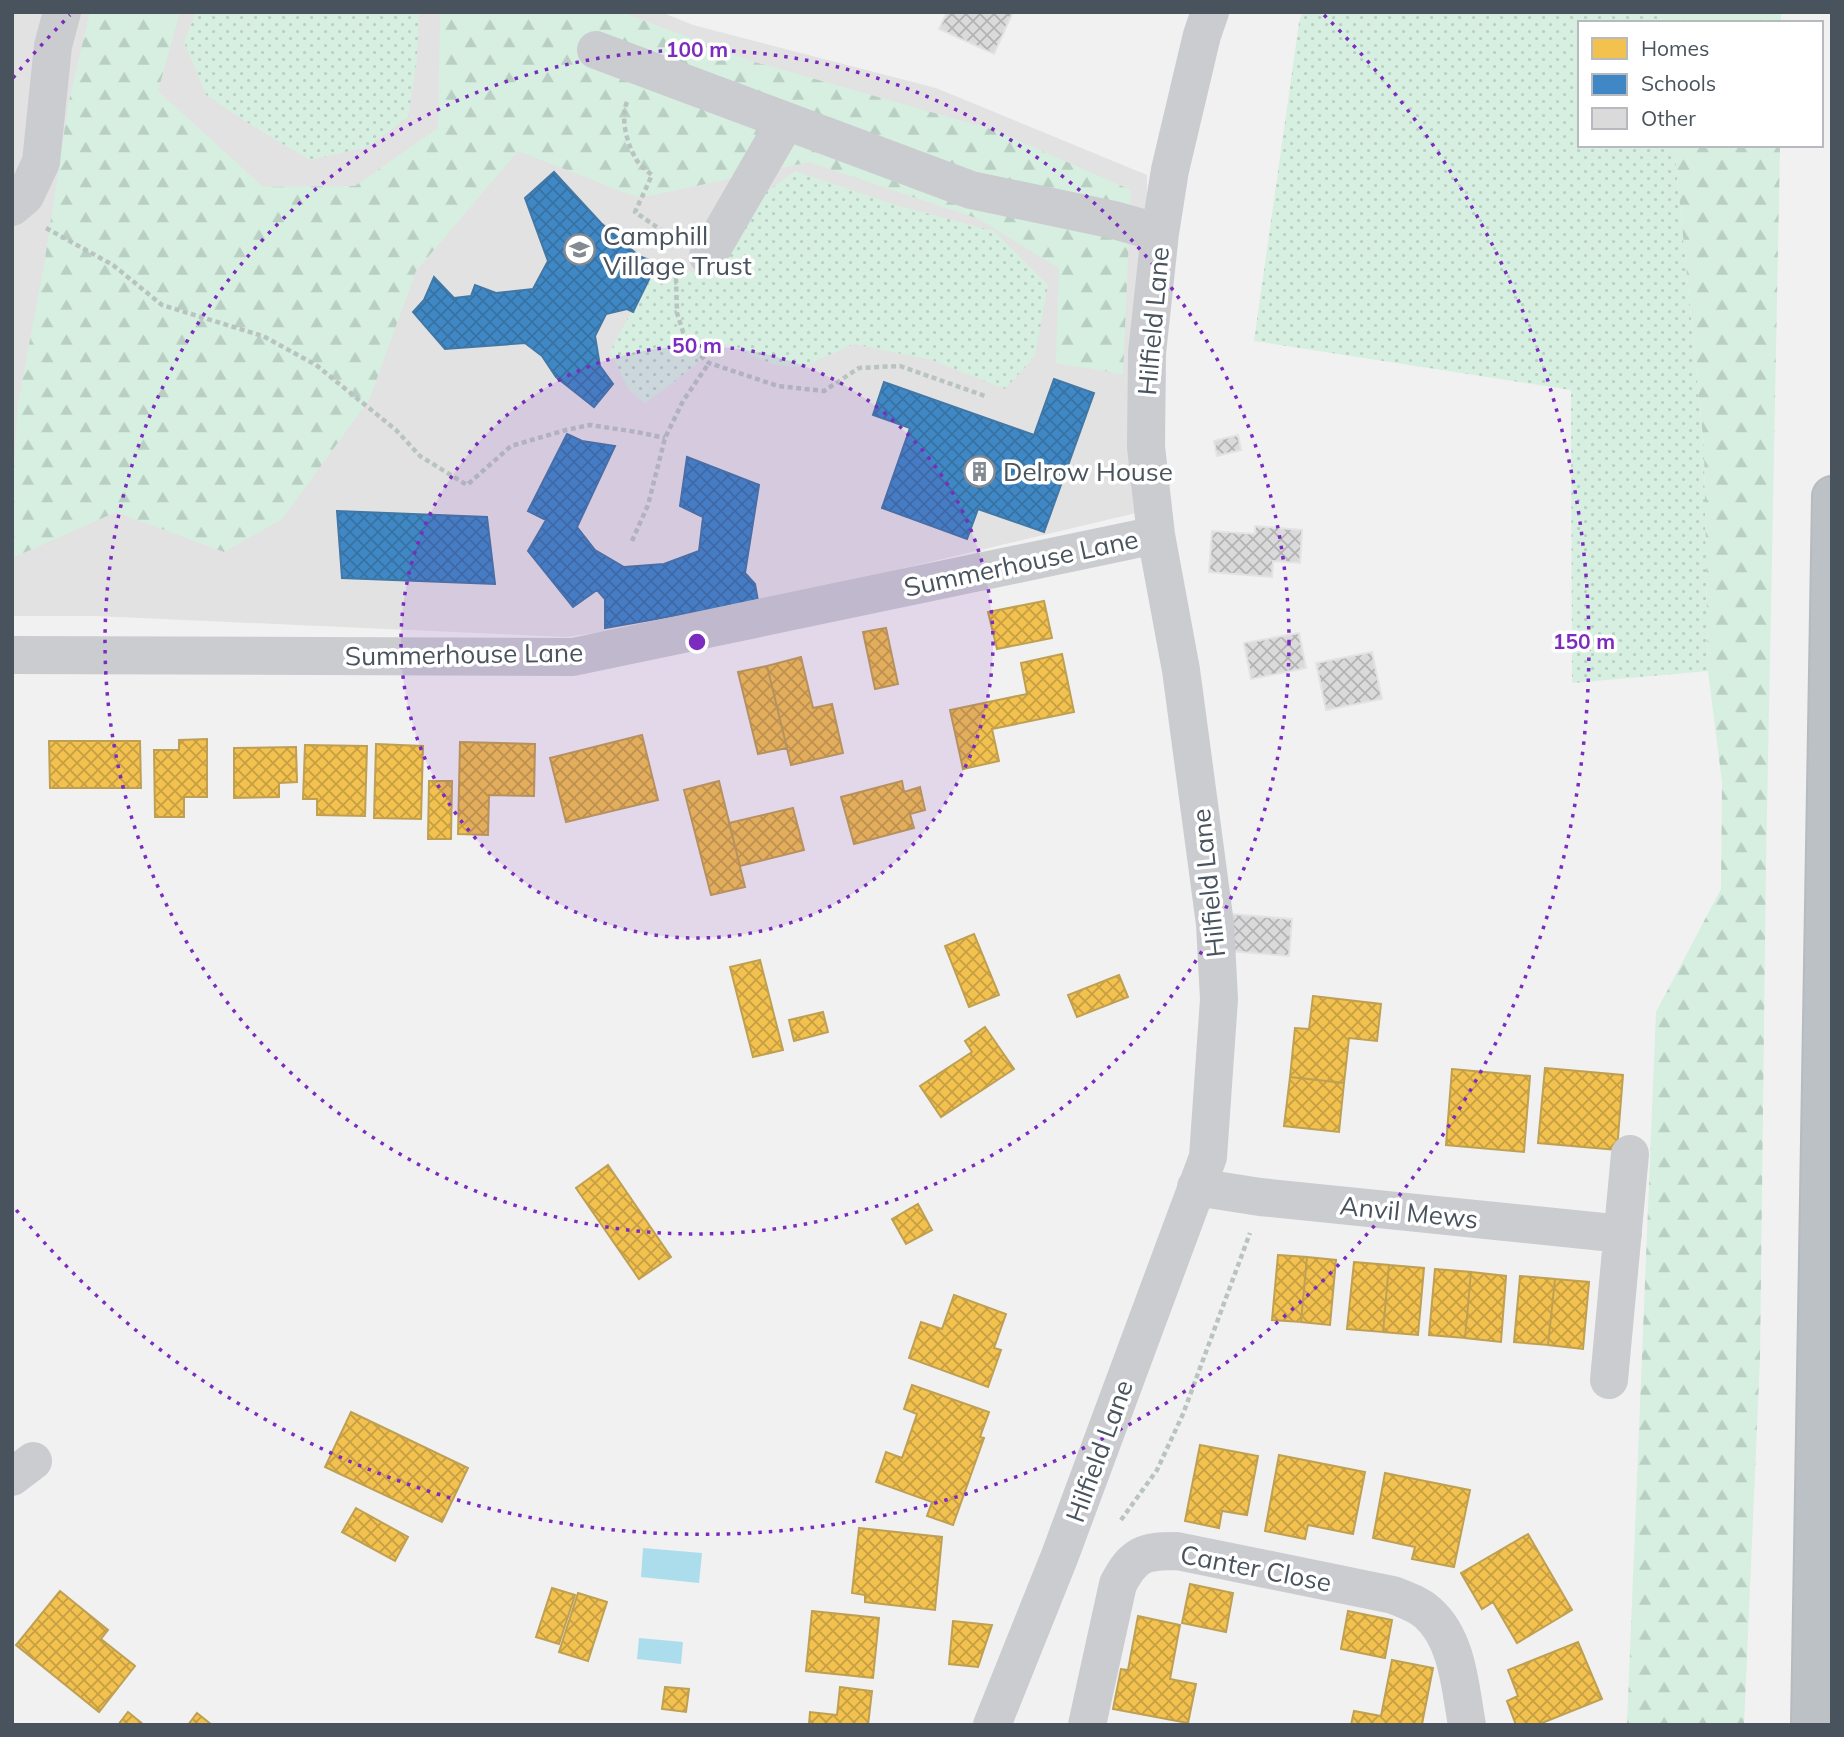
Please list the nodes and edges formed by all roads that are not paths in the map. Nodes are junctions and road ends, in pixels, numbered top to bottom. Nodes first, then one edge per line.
1 (62, 12) edge
2 (1210, 12) edge
3 (596, 50) dead end
4 (786, 121) junction
5 (25, 216) edge
6 (1160, 233) junction
7 (687, 255) road end
8 (1832, 496) edge
9 (1156, 535) junction
10 (12, 655) edge
11 (1630, 1154) dead end
12 (1196, 1187) junction
13 (1623, 1234) junction
14 (1609, 1380) dead end
15 (992, 1725) edge
16 (1087, 1725) edge
17 (1467, 1725) edge
18 (1811, 1725) edge

1 - 5 street
2 - 6 street, Hilfield Lane
3 - 4 street
4 - 6 street
4 - 7 street
6 - 9 street, Hilfield Lane
8 - 18 highway
9 - 10 street, Summerhouse Lane
9 - 12 street, Hilfield Lane
11 - 13 street
12 - 13 street, Anvil Mews
12 - 15 street, Hilfield Lane
13 - 14 street
16 - 17 street, Canter Close

